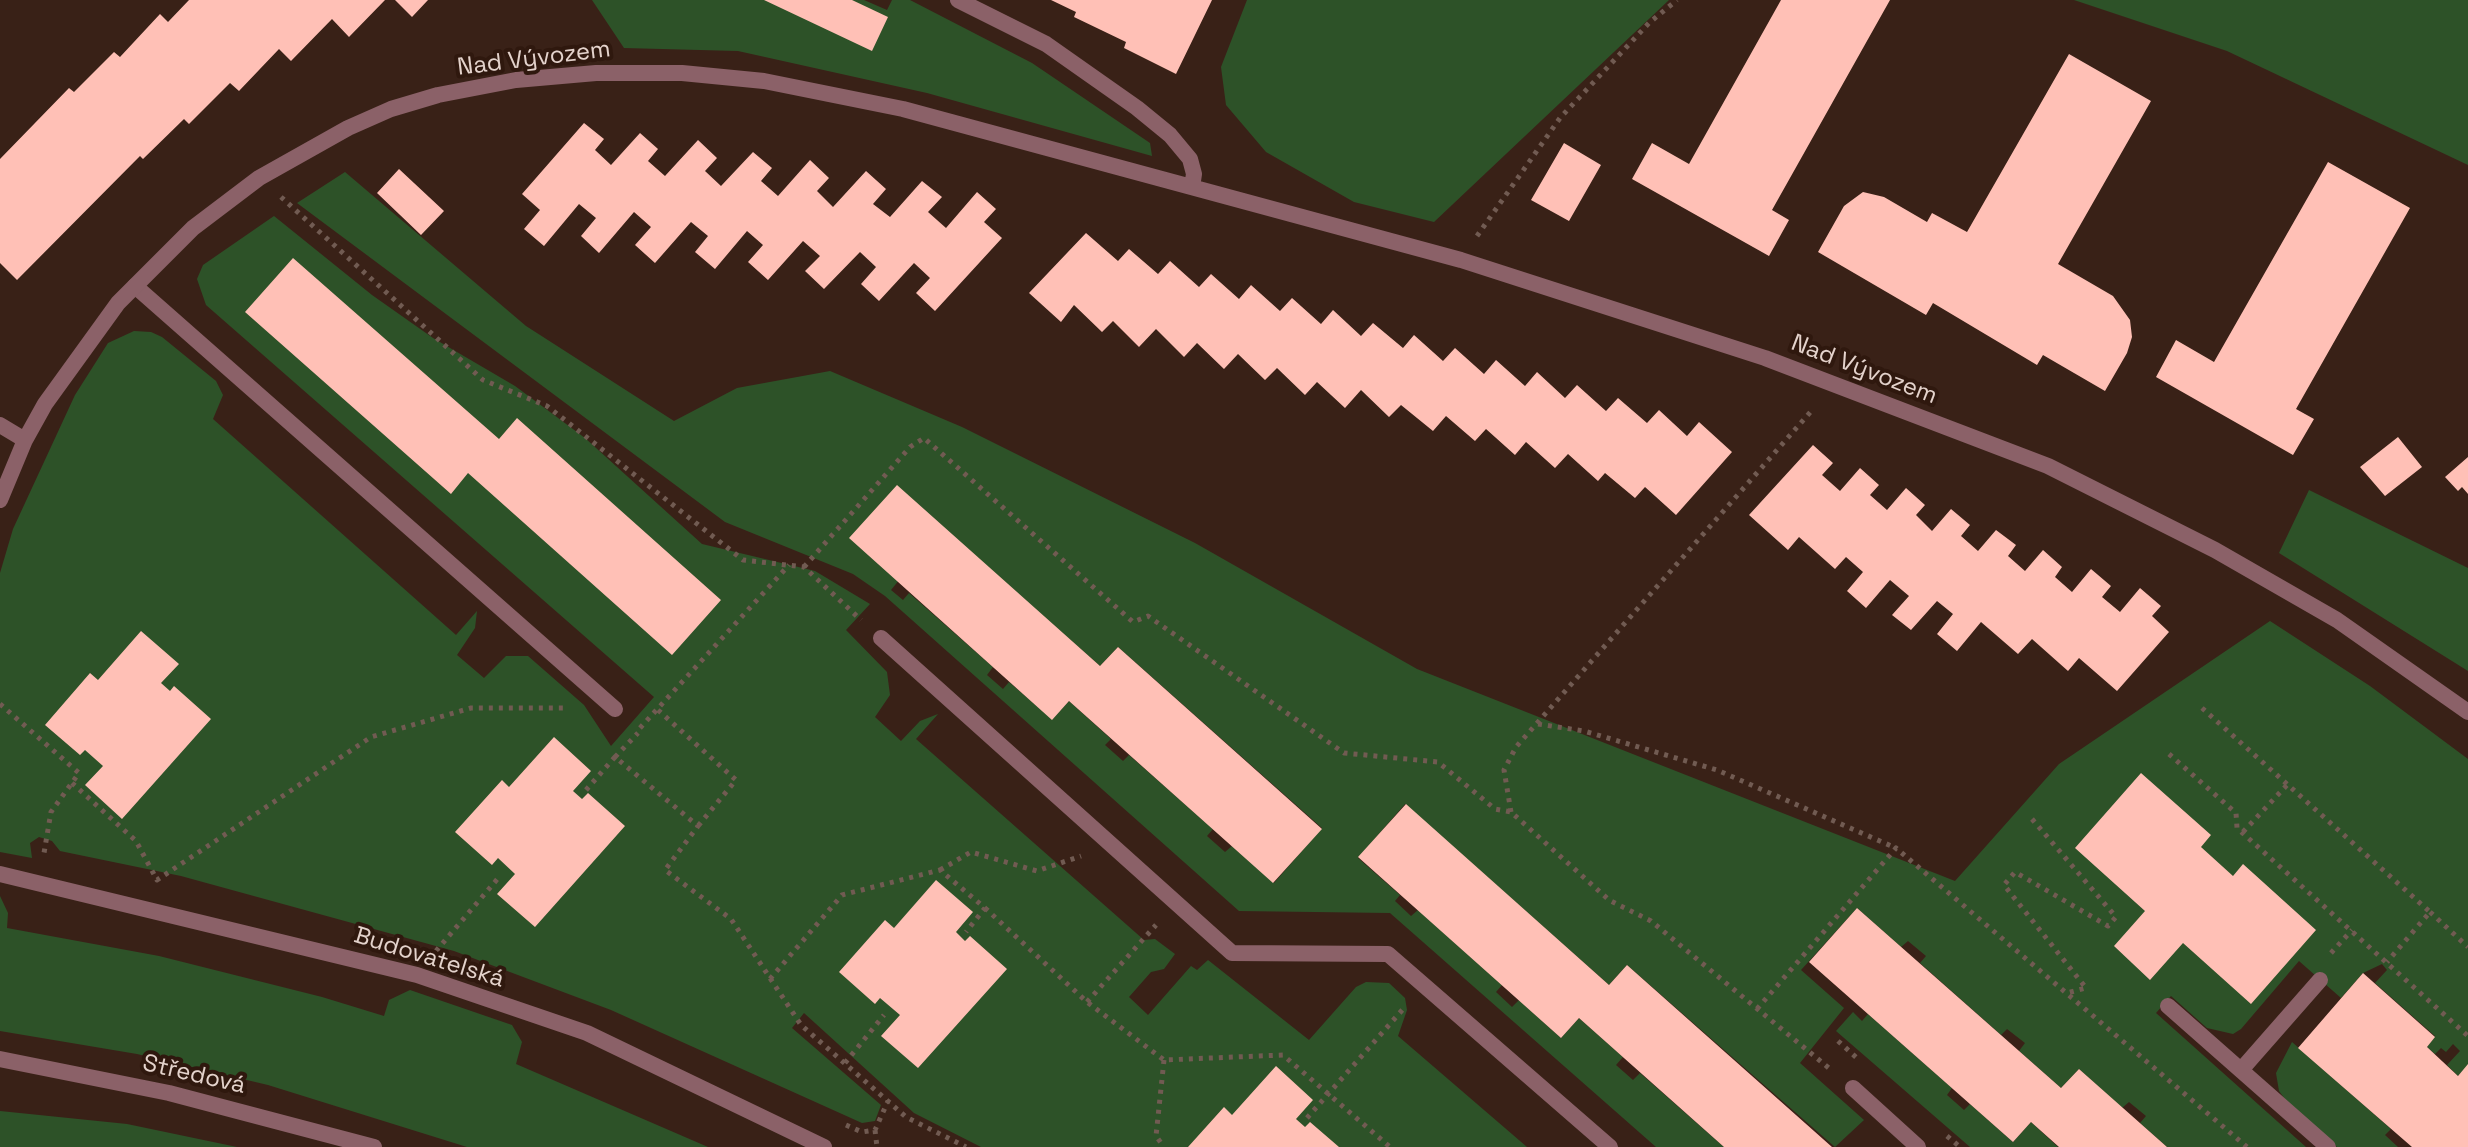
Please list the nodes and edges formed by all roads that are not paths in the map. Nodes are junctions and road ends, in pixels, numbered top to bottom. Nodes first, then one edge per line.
1 (958, 0) edge
2 (1192, 187) junction
3 (135, 286) junction
4 (0, 425) edge
5 (25, 440) junction
6 (0, 500) edge
7 (881, 638) road end
8 (615, 709) road end
9 (2468, 712) edge
10 (0, 874) edge
11 (2320, 980) dead end
12 (2168, 1006) dead end
13 (0, 1059) edge
14 (2241, 1070) junction
15 (1853, 1088) road end
16 (374, 1147) edge
17 (824, 1147) edge
18 (1610, 1147) edge
19 (1918, 1147) edge
20 (2328, 1147) edge

1 - 2 street
2 - 3 street, Nad Vývozem
2 - 9 street, Nad Vývozem
3 - 5 street, Nad Vývozem
3 - 8 street
4 - 5 street
5 - 6 street, Nad Vývozem
7 - 18 street
10 - 17 street, Budovatelská
11 - 14 street
12 - 14 street
13 - 16 street, Středová
14 - 20 street
15 - 19 street

